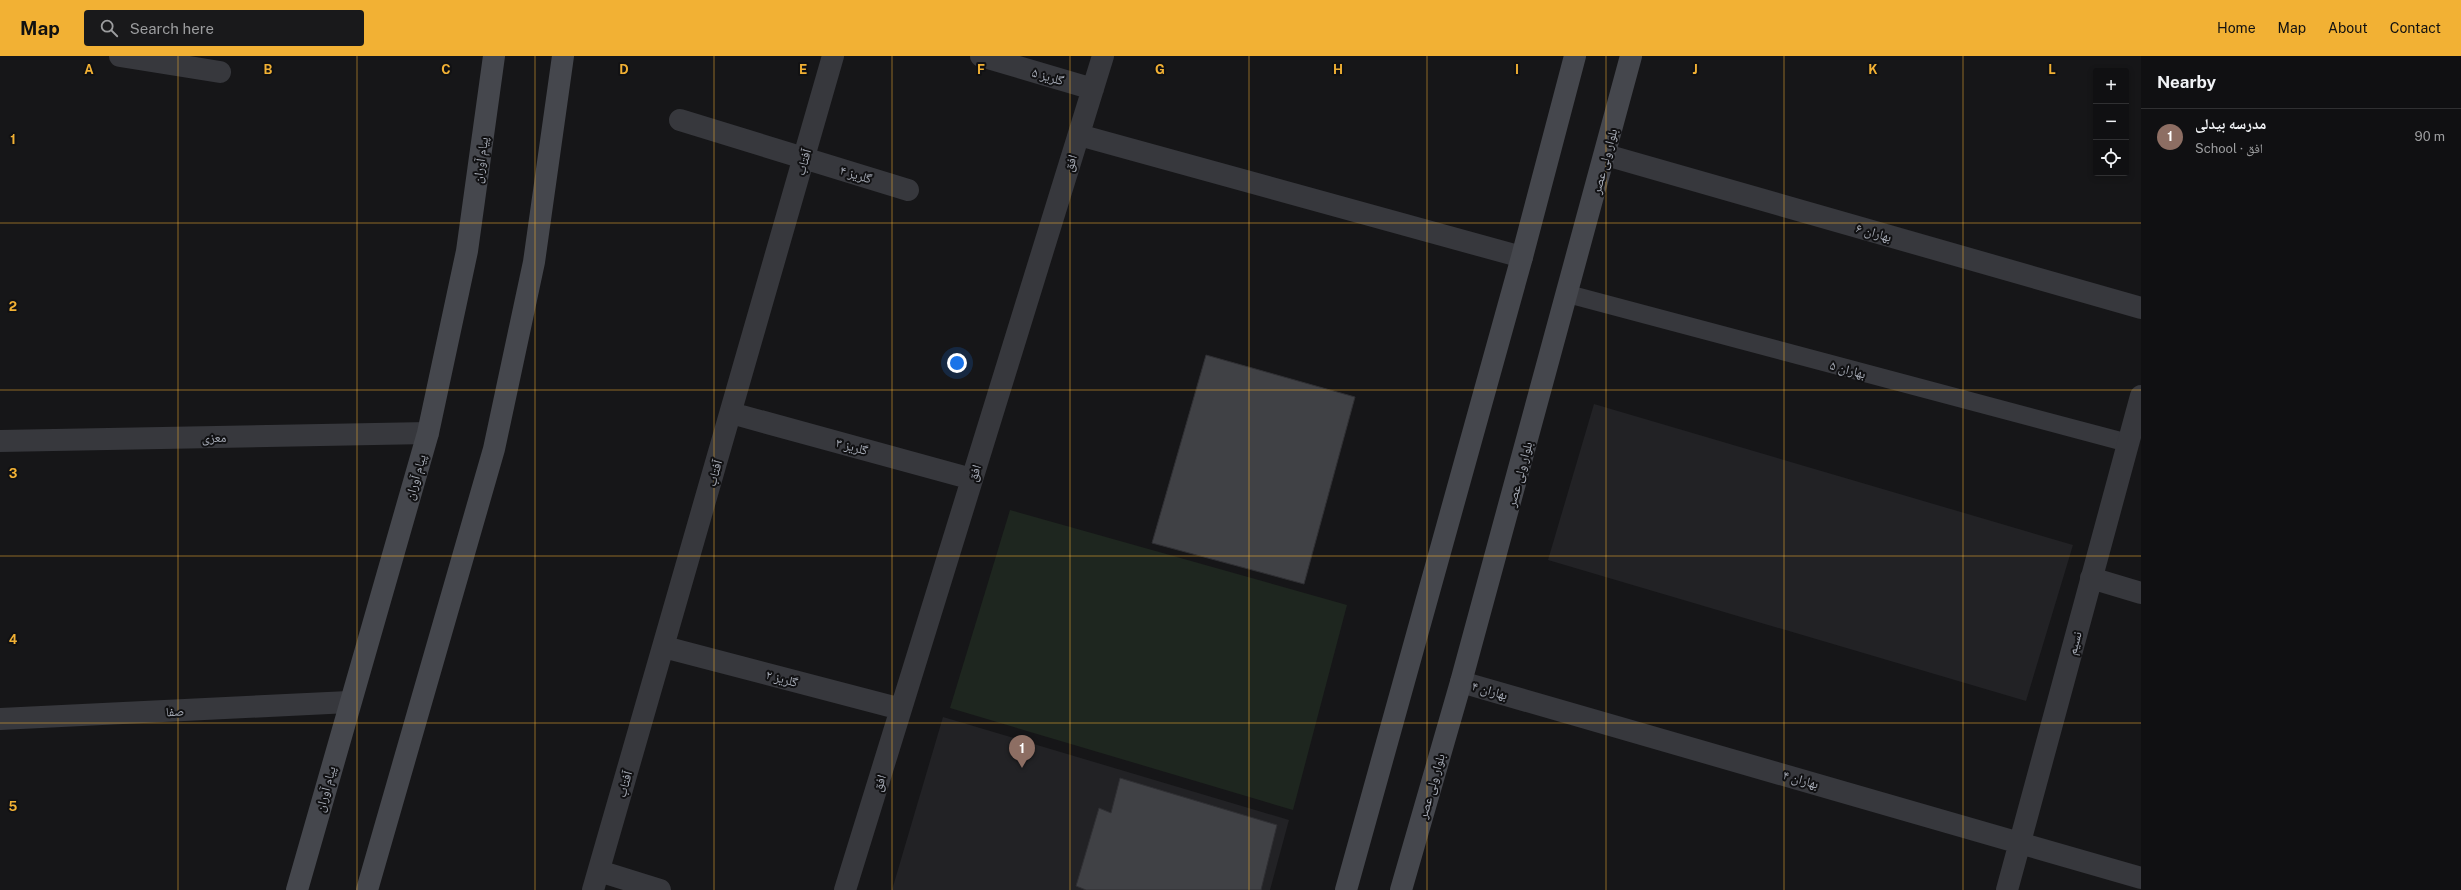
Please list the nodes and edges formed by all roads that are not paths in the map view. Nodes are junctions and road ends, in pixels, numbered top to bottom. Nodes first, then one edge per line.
1 (120, 56) edge
2 (494, 56) edge
3 (563, 56) edge
4 (832, 56) edge
5 (981, 56) edge
6 (1103, 56) edge
7 (1575, 56) edge
8 (1631, 56) edge
9 (220, 72) dead end
10 (1093, 89) junction
11 (680, 120) dead end
12 (1079, 135) junction
13 (1606, 155) junction
14 (804, 158) junction
15 (908, 190) dead end
16 (1522, 257) junction
17 (1568, 294) junction
18 (2141, 308) edge
19 (2141, 396) edge
20 (731, 413) junction
21 (428, 433) junction
22 (0, 441) edge
23 (2128, 443) junction
24 (972, 479) junction
25 (2091, 578) junction
26 (2141, 593) edge
27 (664, 647) junction
28 (1461, 682) junction
29 (349, 702) junction
30 (901, 709) junction
31 (0, 719) edge
32 (2020, 842) junction
33 (2141, 878) edge
34 (596, 880) edge
35 (297, 890) edge
36 (367, 890) edge
37 (660, 890) edge
38 (845, 890) edge
39 (1346, 890) edge
40 (1401, 890) edge
41 (2007, 890) edge

1 - 9 street
2 - 21 main road, پیام آوران
3 - 36 main road
4 - 14 street, آفتاب
5 - 10 street, گلریز ۵
6 - 10 street, افق
7 - 16 main road
8 - 13 main road, بلوار ولی عصر
10 - 12 street, افق
11 - 14 street, گلریز ۴
12 - 16 street
12 - 24 street, افق
13 - 17 main road, بلوار ولی عصر
13 - 18 street, بهاران ۶
14 - 15 street, گلریز ۴
14 - 20 street, آفتاب
16 - 39 main road
17 - 23 lane, بهاران ۵
17 - 28 main road, بلوار ولی عصر
19 - 23 street, نسیم
20 - 24 street, گلریز ۳
20 - 27 street, آفتاب
21 - 22 street, معزی
21 - 29 main road, پیام آوران
23 - 25 street, نسیم
24 - 30 street, افق
25 - 26 street
25 - 32 street, نسیم
27 - 30 street, گلریز ۲
27 - 34 street, آفتاب
28 - 32 street, بهاران ۴
28 - 40 main road, بلوار ولی عصر
29 - 31 street, صفا
29 - 35 main road, پیام آوران
30 - 38 street, افق
32 - 33 street, بهاران ۴
32 - 41 street, نسیم
34 - 37 street

